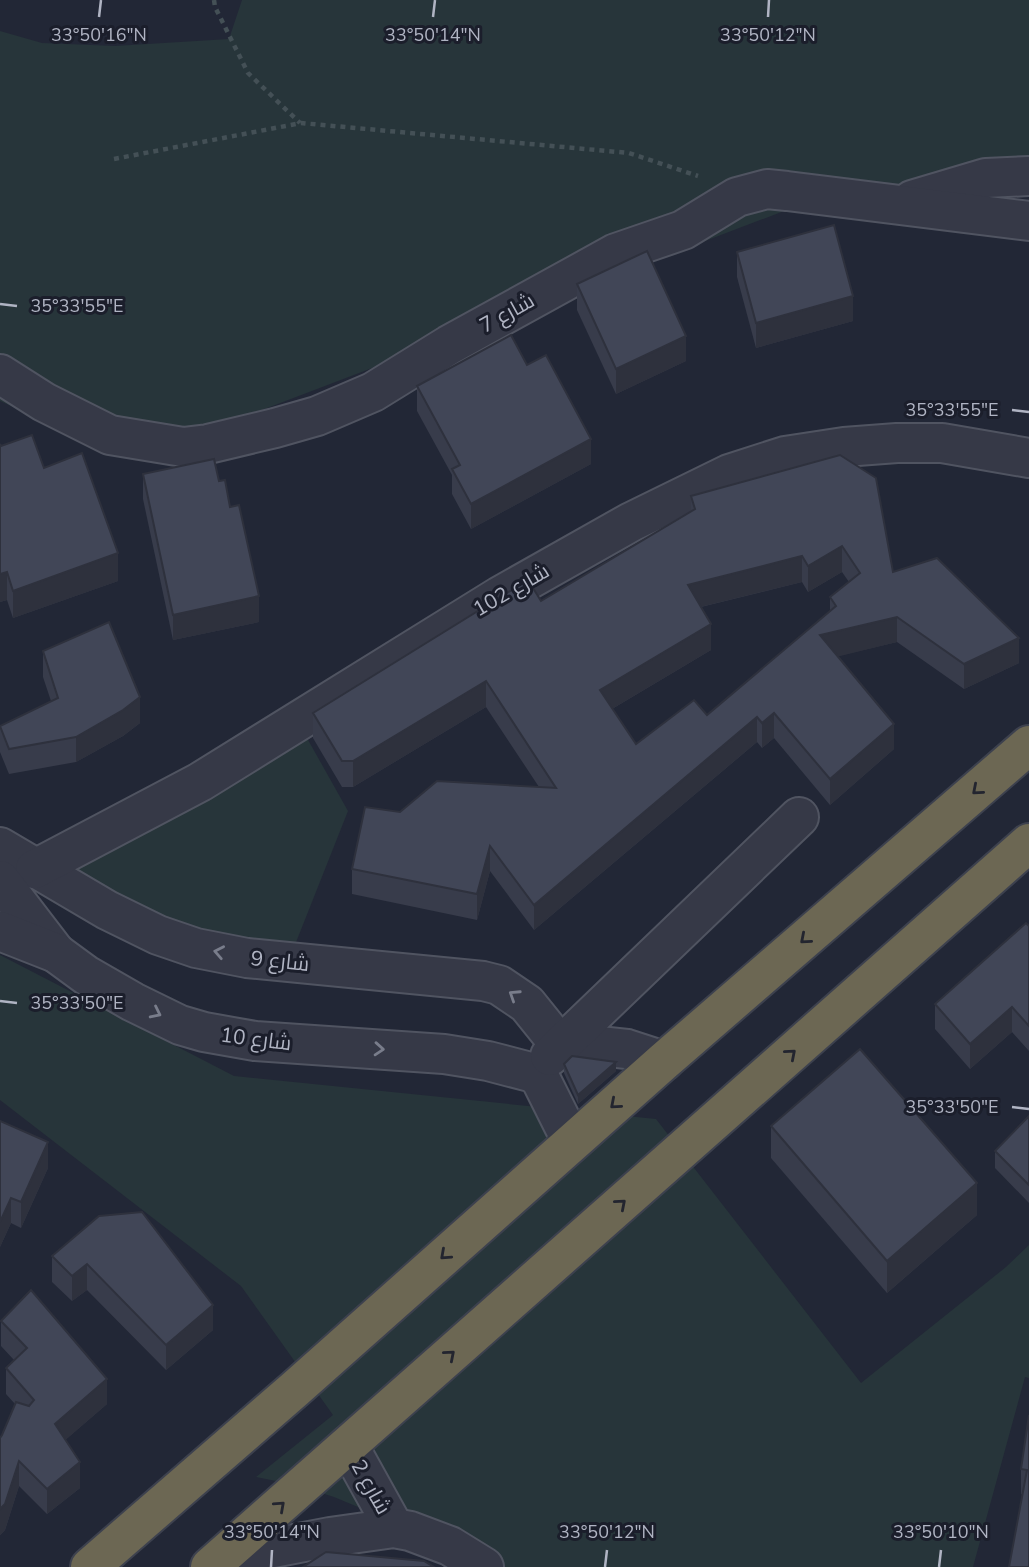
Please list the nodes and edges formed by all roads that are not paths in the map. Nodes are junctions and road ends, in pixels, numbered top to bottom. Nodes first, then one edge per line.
1 (1029, 176) edge
2 (896, 205) junction
3 (1029, 221) edge
4 (0, 373) edge
5 (1029, 458) edge
6 (1029, 745) edge
7 (799, 817) dead end
8 (1029, 843) edge
9 (0, 847) edge
10 (18, 874) edge
11 (0, 932) edge
12 (56, 953) junction
13 (562, 1042) junction
14 (664, 1061) junction
15 (534, 1073) junction
16 (574, 1140) junction
17 (348, 1445) junction
18 (394, 1528) junction
19 (216, 1562) edge
20 (90, 1567) edge
21 (484, 1567) edge

1 - 2 street
2 - 3 street, شارع 7
2 - 4 street, شارع 7
5 - 10 street, شارع 102
6 -> 14 highway
7 - 13 street
17 -> 8 highway
9 - 10 street, شارع 9
10 - 12 street
13 -> 10 street, شارع 9
11 - 12 street, شارع 10
12 -> 15 street, شارع 10
13 - 14 street
13 - 15 street
14 -> 16 highway
15 - 16 street
16 -> 20 highway
17 - 18 street, شارع 2
19 -> 17 highway
18 - 19 street, شارع 2
18 - 21 street, شارع 2

